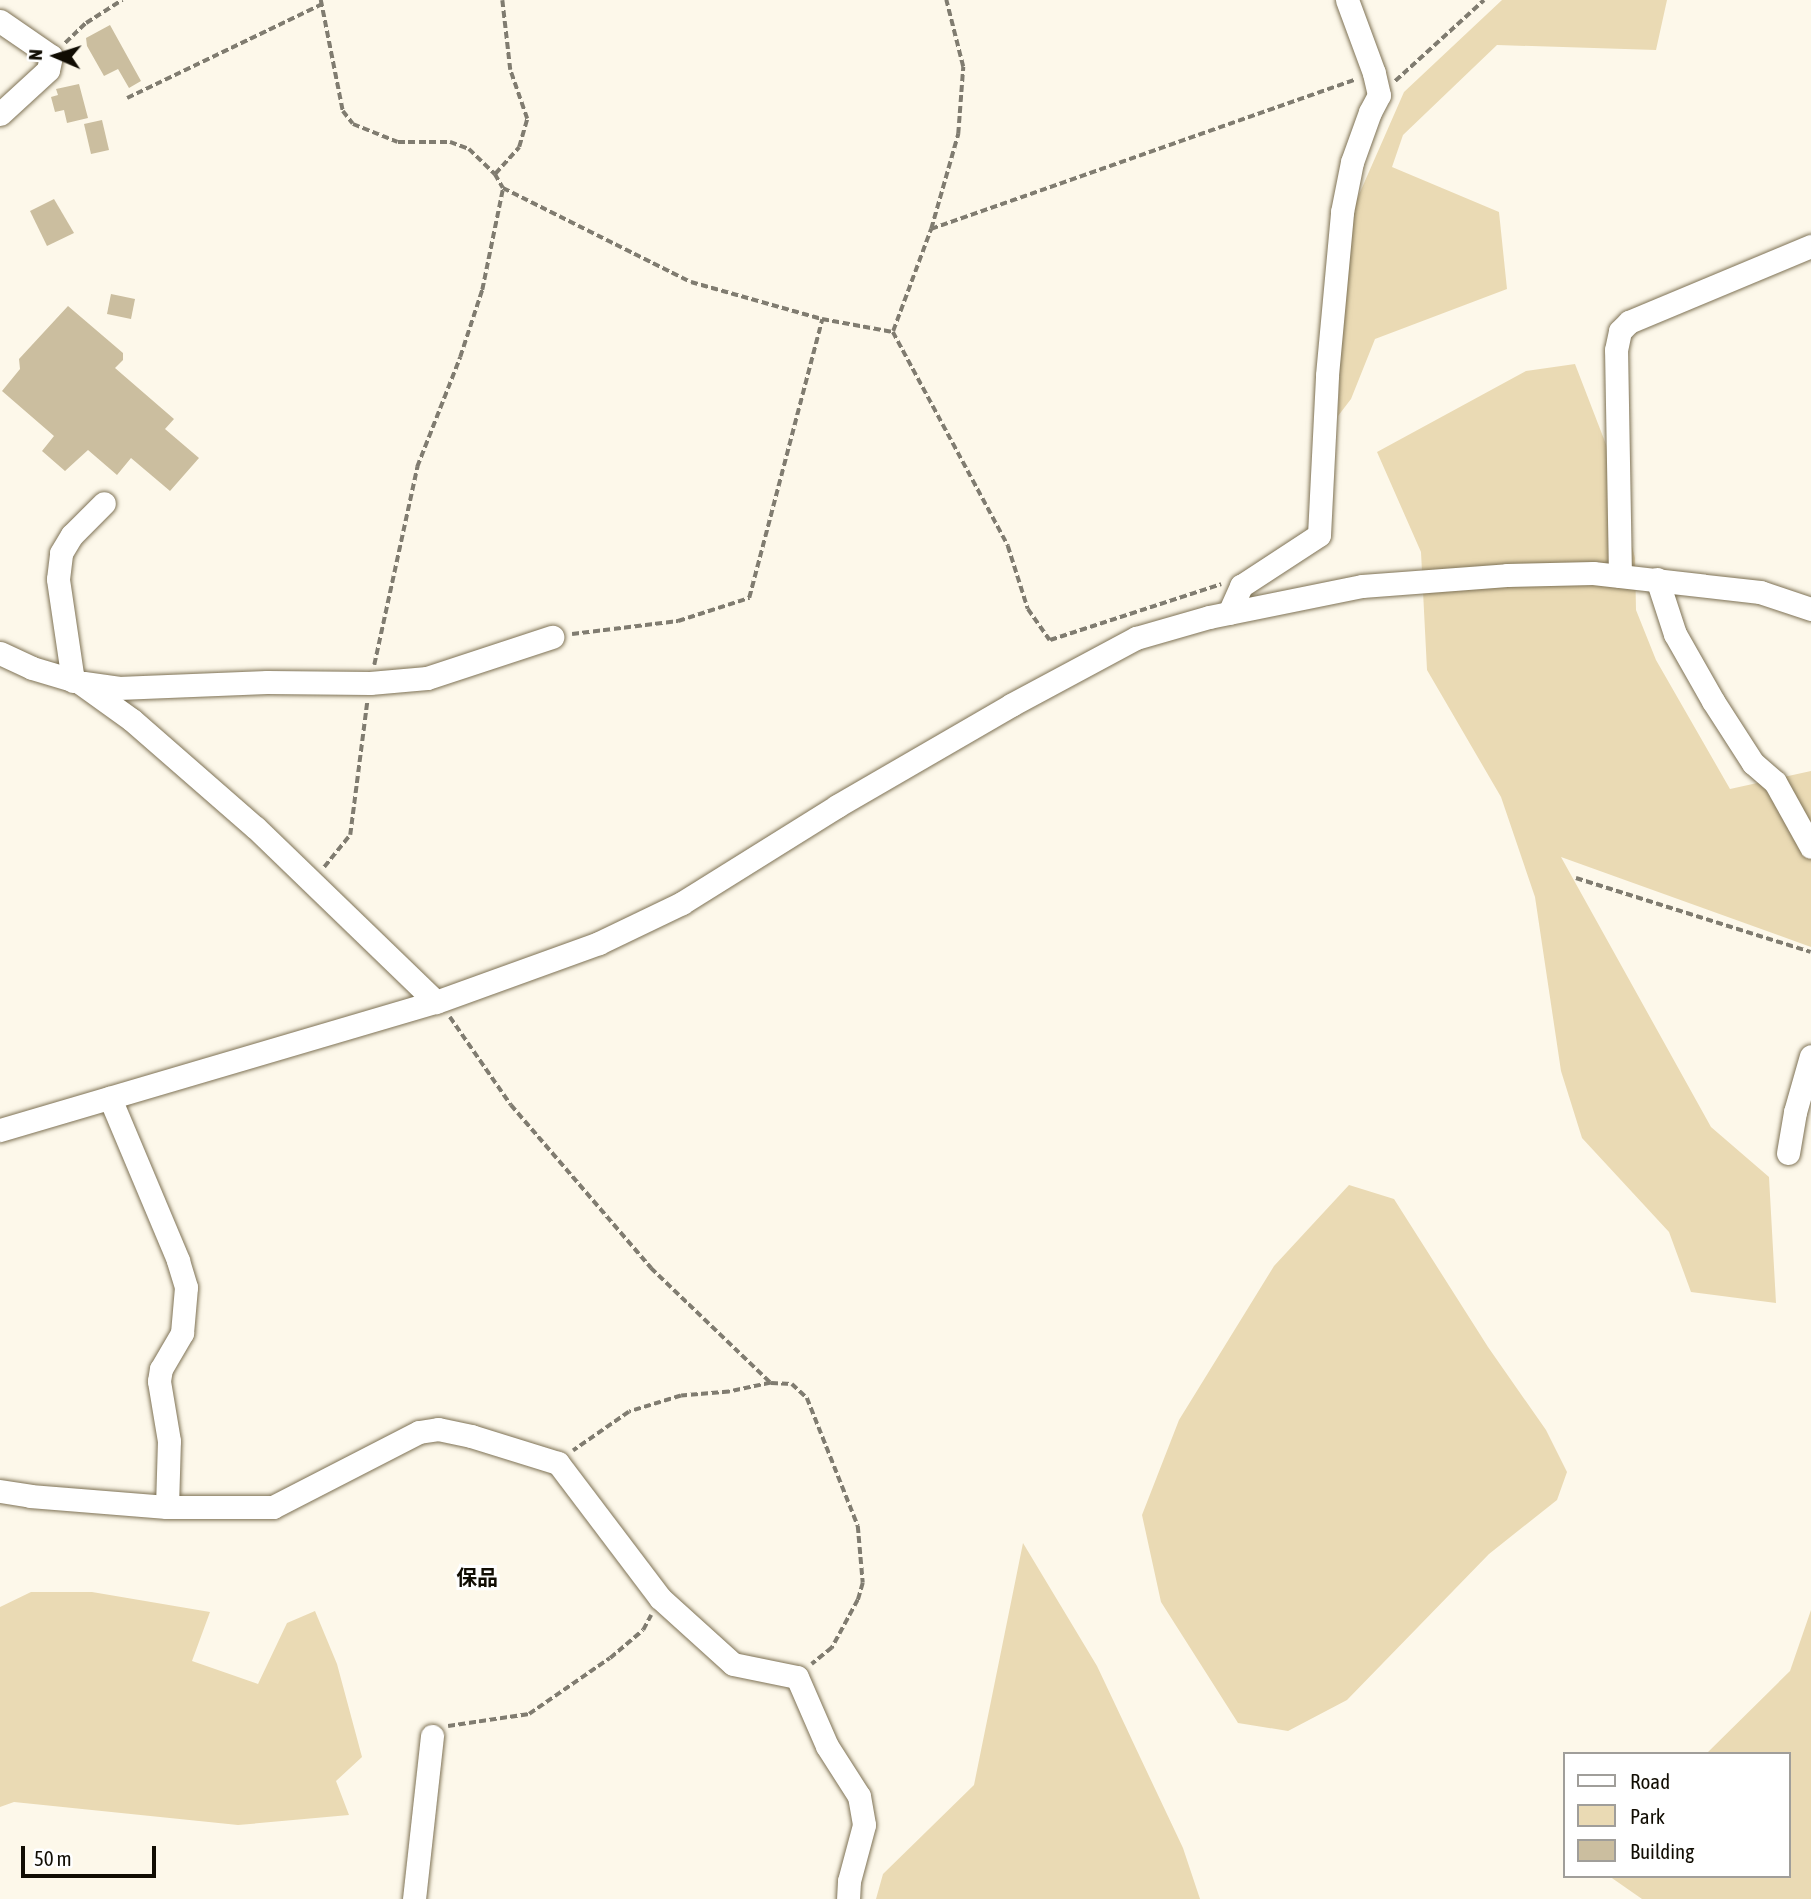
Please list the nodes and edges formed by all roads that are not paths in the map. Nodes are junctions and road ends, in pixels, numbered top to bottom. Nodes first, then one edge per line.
1 (1347, 0) edge
2 (0, 21) edge
3 (0, 114) edge
4 (1811, 246) edge
5 (104, 503) dead end
6 (1620, 576) junction
7 (1657, 579) junction
8 (1811, 609) edge
9 (1229, 613) junction
10 (552, 637) road end
11 (0, 653) edge
12 (76, 681) junction
13 (1811, 847) edge
14 (436, 1002) junction
15 (1811, 1056) edge
16 (110, 1098) junction
17 (0, 1130) edge
18 (1788, 1153) dead end
19 (0, 1491) edge
20 (167, 1507) junction
21 (432, 1736) road end
22 (414, 1899) edge
23 (848, 1899) edge

1 - 9 street
2 - 3 street
4 - 6 street
5 - 12 street
6 - 7 street
6 - 9 street
7 - 8 street
7 - 13 street
9 - 14 street
10 - 12 street
11 - 12 street
12 - 14 street
14 - 16 street
15 - 18 street
16 - 17 street
16 - 20 street
19 - 20 street
20 - 23 street
21 - 22 street

